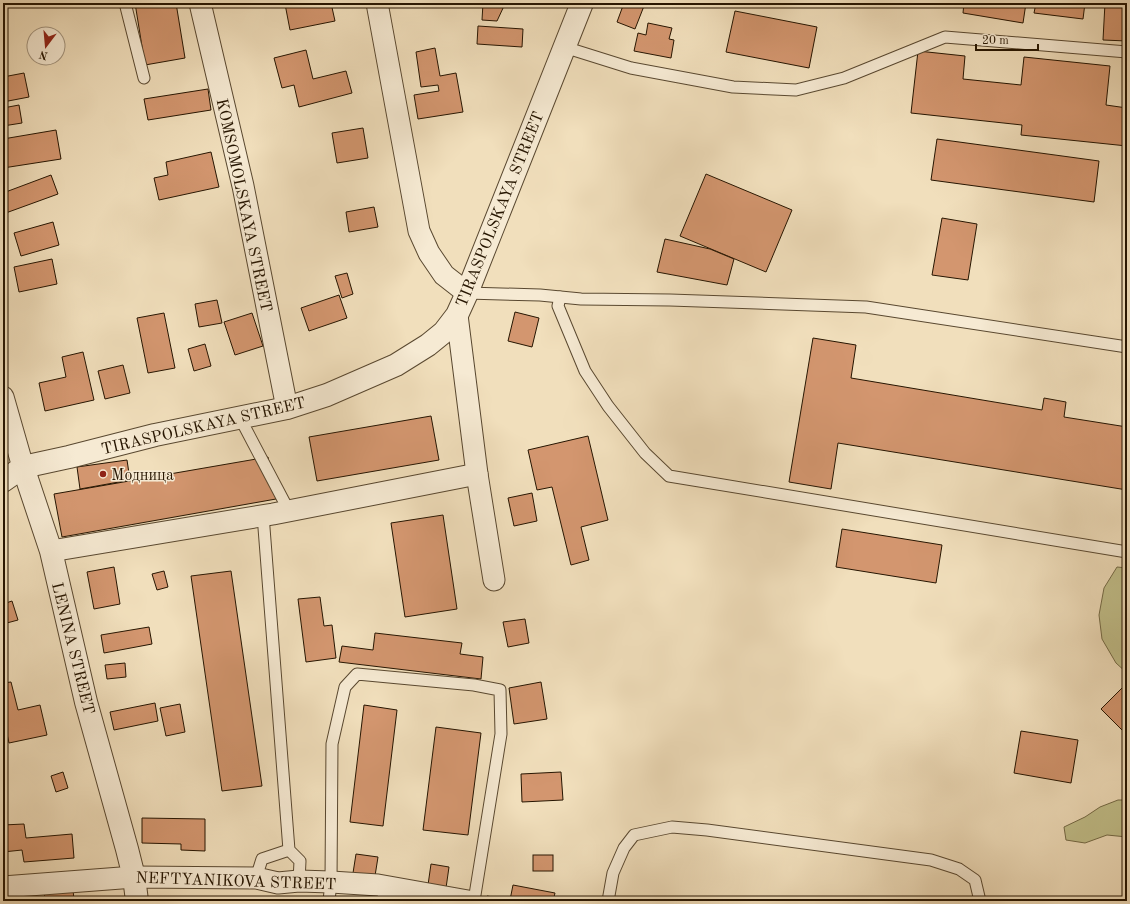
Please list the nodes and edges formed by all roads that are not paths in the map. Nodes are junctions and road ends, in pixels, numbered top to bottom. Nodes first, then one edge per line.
1 (125, 3) edge
2 (200, 3) edge
3 (376, 3) edge
4 (582, 3) edge
5 (564, 47) junction
6 (1127, 52) edge
7 (144, 78) dead end
8 (467, 293) junction
9 (560, 297) junction
10 (457, 315) junction
11 (1127, 347) edge
12 (3, 397) edge
13 (287, 408) junction
14 (240, 418) junction
15 (22, 467) junction
16 (477, 474) junction
17 (3, 481) edge
18 (289, 510) junction
19 (263, 515) junction
20 (50, 552) junction
21 (1127, 552) edge
22 (494, 580) dead end
23 (289, 850) junction
24 (134, 877) junction
25 (256, 878) junction
26 (299, 881) junction
27 (3, 887) edge
28 (330, 891) edge
29 (384, 894) edge
30 (137, 901) edge
31 (468, 901) edge
32 (474, 901) edge
33 (608, 901) edge
34 (980, 901) edge

1 - 7 lane
2 - 13 street, KOMSOMOLSKAYA STREET
3 - 8 street
4 - 5 street, TIRASPOLSKAYA STREET
5 - 6 lane
5 - 8 street, TIRASPOLSKAYA STREET
8 - 9 lane
8 - 10 street, TIRASPOLSKAYA STREET
9 - 11 lane
9 - 21 lane
10 - 13 street, TIRASPOLSKAYA STREET
10 - 16 street
12 - 15 street, LENINA STREET
13 - 14 street, TIRASPOLSKAYA STREET
14 - 15 street, TIRASPOLSKAYA STREET
14 - 18 lane
15 - 17 street, TIRASPOLSKAYA STREET
15 - 20 street, LENINA STREET
16 - 18 street
16 - 22 street
18 - 19 street
19 - 20 street
19 - 23 lane
20 - 24 street, LENINA STREET
23 - 25 lane
23 - 26 lane
24 - 25 street, NEFTYANIKOVA STREET
24 - 27 street, NEFTYANIKOVA STREET
24 - 30 street, LENINA STREET
25 - 26 street, NEFTYANIKOVA STREET
26 - 28 street, NEFTYANIKOVA STREET
28 - 29 street, NEFTYANIKOVA STREET
28 - 32 lane
29 - 31 street, NEFTYANIKOVA STREET
33 - 34 lane

